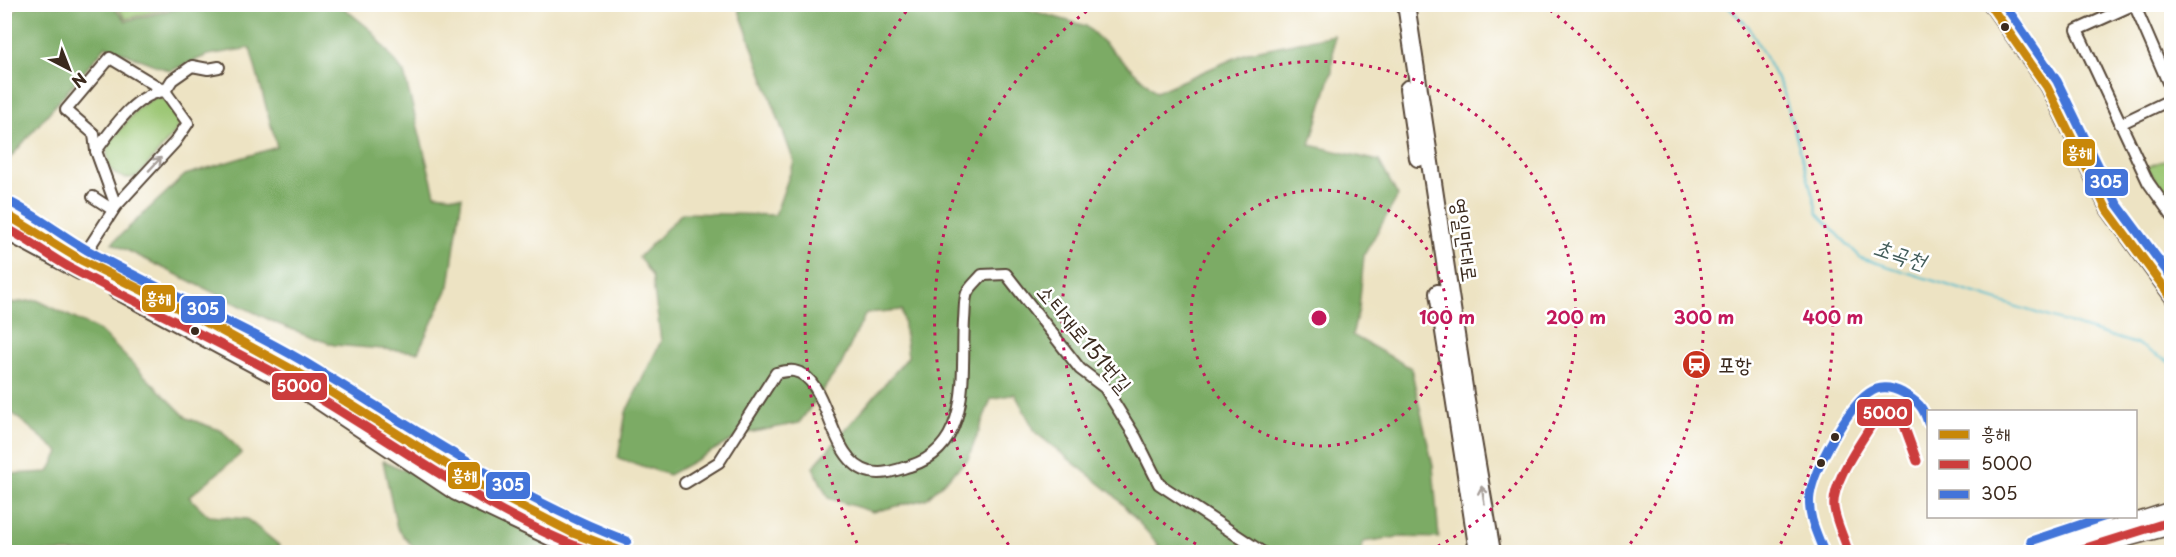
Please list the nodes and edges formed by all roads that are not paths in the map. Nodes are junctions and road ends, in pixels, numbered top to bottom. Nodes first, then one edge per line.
1 (1395, 4) edge
2 (1406, 4) edge
3 (1989, 4) edge
4 (1995, 4) edge
5 (2135, 5) edge
6 (219, 67) dead end
7 (165, 91) junction
8 (2172, 92) edge
9 (2172, 99) edge
10 (2120, 124) junction
11 (96, 151) junction
12 (93, 197) dead end
13 (114, 208) junction
14 (4, 213) edge
15 (2172, 216) edge
16 (4, 230) edge
17 (81, 260) junction
18 (2172, 282) edge
19 (2172, 299) edge
20 (685, 483) dead end
21 (2172, 508) edge
22 (2172, 528) edge
23 (582, 552) edge
24 (622, 552) edge
25 (1262, 552) edge
26 (1478, 552) edge
27 (1494, 552) edge
28 (2035, 552) edge
29 (2084, 552) edge

1 - 26 main road, 영일만대로
27 -> 2 main road, 영일만대로
3 - 19 street
4 - 18 street
5 - 8 street
5 - 10 street
6 - 7 street
7 - 11 street
7 - 11 street
13 -> 7 street
9 - 10 street
10 - 15 street
11 - 13 street
12 - 13 street
13 - 17 street
14 - 17 main road
16 - 23 main road
17 - 24 main road
20 - 25 street, 소티재로151번길
21 - 28 street
22 - 29 street

